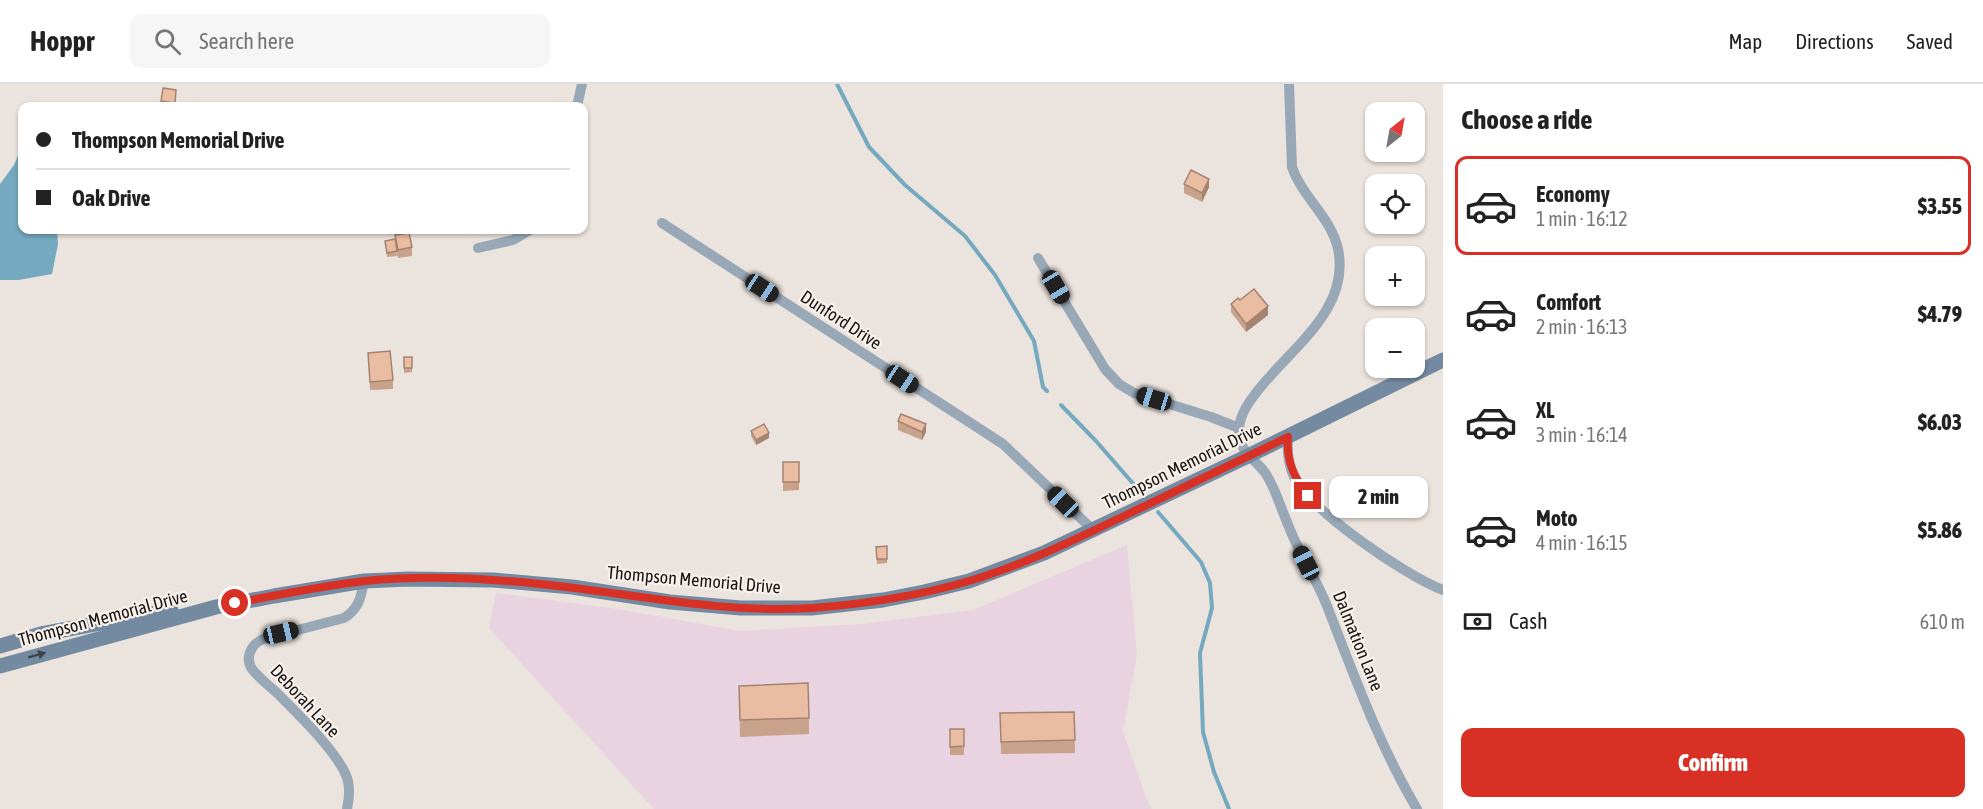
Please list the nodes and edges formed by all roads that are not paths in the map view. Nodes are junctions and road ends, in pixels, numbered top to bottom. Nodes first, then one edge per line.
1 (582, 84) edge
2 (1288, 84) edge
3 (578, 102) edge
4 (662, 223) dead end
5 (523, 234) edge
6 (478, 248) dead end
7 (1038, 258) dead end
8 (1443, 360) edge
9 (1239, 428) junction
10 (1288, 437) junction
11 (1248, 456) junction
12 (1094, 531) junction
13 (364, 581) junction
14 (1443, 590) edge
15 (216, 607) junction
16 (0, 646) edge
17 (0, 666) edge
18 (347, 809) edge
19 (1417, 809) edge

1 - 3 street
2 - 9 street
4 - 12 street, Dunford Drive
5 - 6 street
7 - 9 street
8 - 10 main road, Thompson Memorial Drive
9 - 11 street
10 - 11 main road, Thompson Memorial Drive
10 - 14 street
11 - 12 main road, Thompson Memorial Drive
11 - 19 street, Dalmation Lane
12 - 13 main road, Thompson Memorial Drive
13 - 15 main road, Thompson Memorial Drive
13 - 18 street, Deborah Lane
15 - 16 main road, Thompson Memorial Drive
17 -> 15 main road, Thompson Memorial Drive

